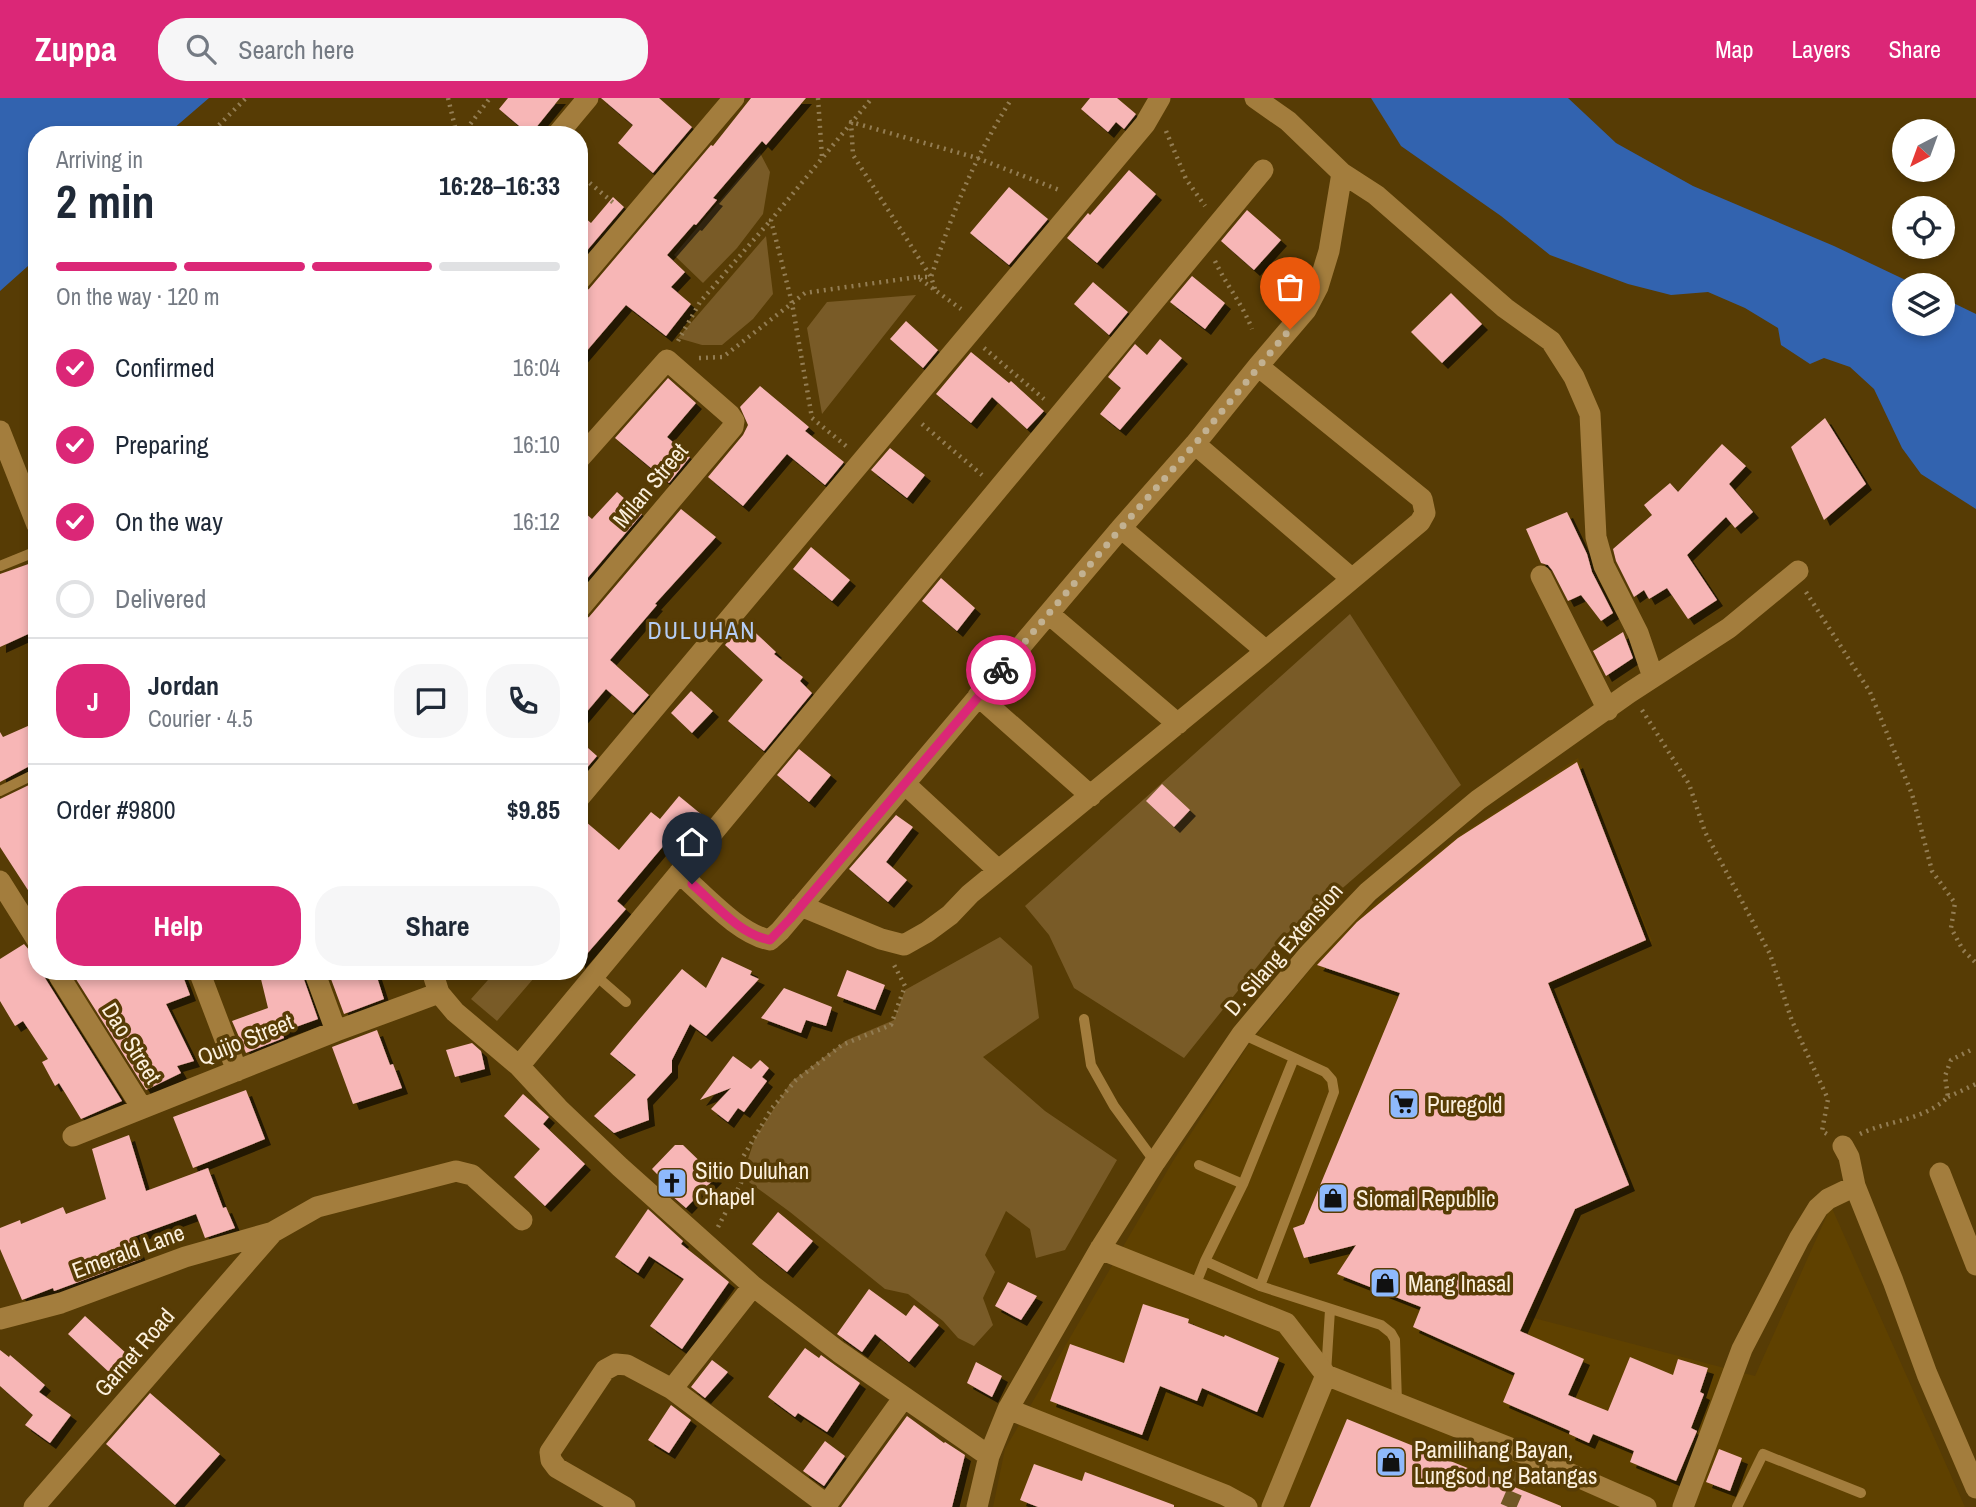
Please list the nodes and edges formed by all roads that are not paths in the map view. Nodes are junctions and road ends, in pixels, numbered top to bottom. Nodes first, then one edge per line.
1 (588, 98) edge
2 (734, 98) edge
3 (1255, 98) edge
4 (1160, 101) edge
5 (565, 126) edge
6 (1263, 170) dead end
7 (1342, 173) junction
8 (588, 271) edge
9 (1258, 366) junction
10 (0, 431) edge
11 (1195, 444) junction
12 (588, 449) edge
13 (28, 502) edge
14 (1121, 528) junction
15 (28, 555) edge
16 (0, 566) edge
17 (1798, 572) road end
18 (1541, 576) dead end
19 (1351, 578) junction
20 (588, 598) edge
21 (1049, 614) junction
22 (1266, 651) junction
23 (1653, 677) junction
24 (978, 696) junction
25 (1608, 710) junction
26 (1178, 724) junction
27 (28, 777) edge
28 (905, 784) junction
29 (588, 787) edge
30 (0, 791) edge
31 (1091, 796) junction
32 (998, 870) junction
33 (679, 873) junction
34 (0, 881) edge
35 (801, 906) junction
36 (28, 926) edge
37 (594, 975) junction
38 (62, 980) edge
39 (202, 980) edge
40 (317, 980) edge
41 (429, 980) edge
42 (436, 980) edge
43 (626, 1002) dead end
44 (1084, 1019) dead end
45 (336, 1031) junction
46 (1242, 1034) junction
47 (1294, 1058) junction
48 (519, 1066) junction
49 (237, 1071) junction
50 (142, 1108) junction
51 (73, 1136) dead end
52 (1843, 1146) road end
53 (1155, 1162) junction
54 (1199, 1165) dead end
55 (1940, 1173) dead end
56 (1244, 1184) junction
57 (1854, 1186) junction
58 (522, 1220) dead end
59 (274, 1232) junction
60 (1100, 1249) junction
61 (1205, 1261) junction
62 (1976, 1265) edge
63 (753, 1286) junction
64 (1195, 1286) junction
65 (1260, 1286) junction
66 (1330, 1310) junction
67 (0, 1320) edge
68 (1326, 1375) junction
69 (671, 1389) junction
70 (904, 1397) junction
71 (1397, 1403) junction
72 (1008, 1409) junction
73 (989, 1456) junction
74 (1976, 1488) edge
75 (1861, 1493) dead end
76 (826, 1506) edge
77 (34, 1507) edge
78 (625, 1507) edge
79 (977, 1507) edge
80 (1247, 1507) edge
81 (1272, 1507) edge
82 (1646, 1507) edge
83 (1683, 1507) edge
84 (1737, 1507) edge

1 - 5 street
2 - 8 street
3 - 7 street
4 - 29 street
6 - 33 street
7 - 9 street
7 - 23 street
9 - 11 street
9 - 19 street
10 - 13 street
11 - 14 street
11 - 19 street
12 - 20 street, Milan Street
14 - 21 street
14 - 22 street
15 - 16 lane
17 - 23 street, D. Silang Extension
18 - 25 street
19 - 22 street
21 - 24 street
21 - 26 street
22 - 26 street
23 - 25 street, D. Silang Extension
24 - 28 street
24 - 31 street
25 - 46 street, D. Silang Extension
26 - 31 street
27 - 30 lane
28 - 32 street
28 - 35 street
31 - 32 street
32 - 35 street
33 - 35 street
33 - 37 street
34 - 36 street
37 - 43 lane
37 - 48 street
38 - 50 street, Dao Street
39 - 49 street
40 - 45 street
41 - 45 street, Quijo Street
42 - 48 street
44 - 53 lane
45 - 49 street, Quijo Street
46 - 47 lane
46 - 53 street, D. Silang Extension
47 - 56 lane
47 - 65 lane
48 - 63 street
49 - 50 street, Quijo Street
50 - 51 street, Quijo Street
52 - 57 street
53 - 60 street, D. Silang Extension
54 - 56 lane
55 - 62 street
56 - 61 lane
57 - 74 street
57 - 83 street
58 - 59 street
59 - 67 street, Emerald Lane
59 - 77 street, Garnet Road
60 - 64 street
60 - 72 street, D. Silang Extension
61 - 64 lane
61 - 65 lane
63 - 69 street
63 - 70 street
64 - 68 street
65 - 66 lane
66 - 68 lane
66 - 71 lane
68 - 71 street
68 - 81 street
69 - 76 street
69 - 78 street
70 - 73 street
70 - 76 street
71 - 82 street
72 - 73 street, D. Silang Extension
72 - 80 street
73 - 79 street, D. Silang Extension
75 - 84 lane

